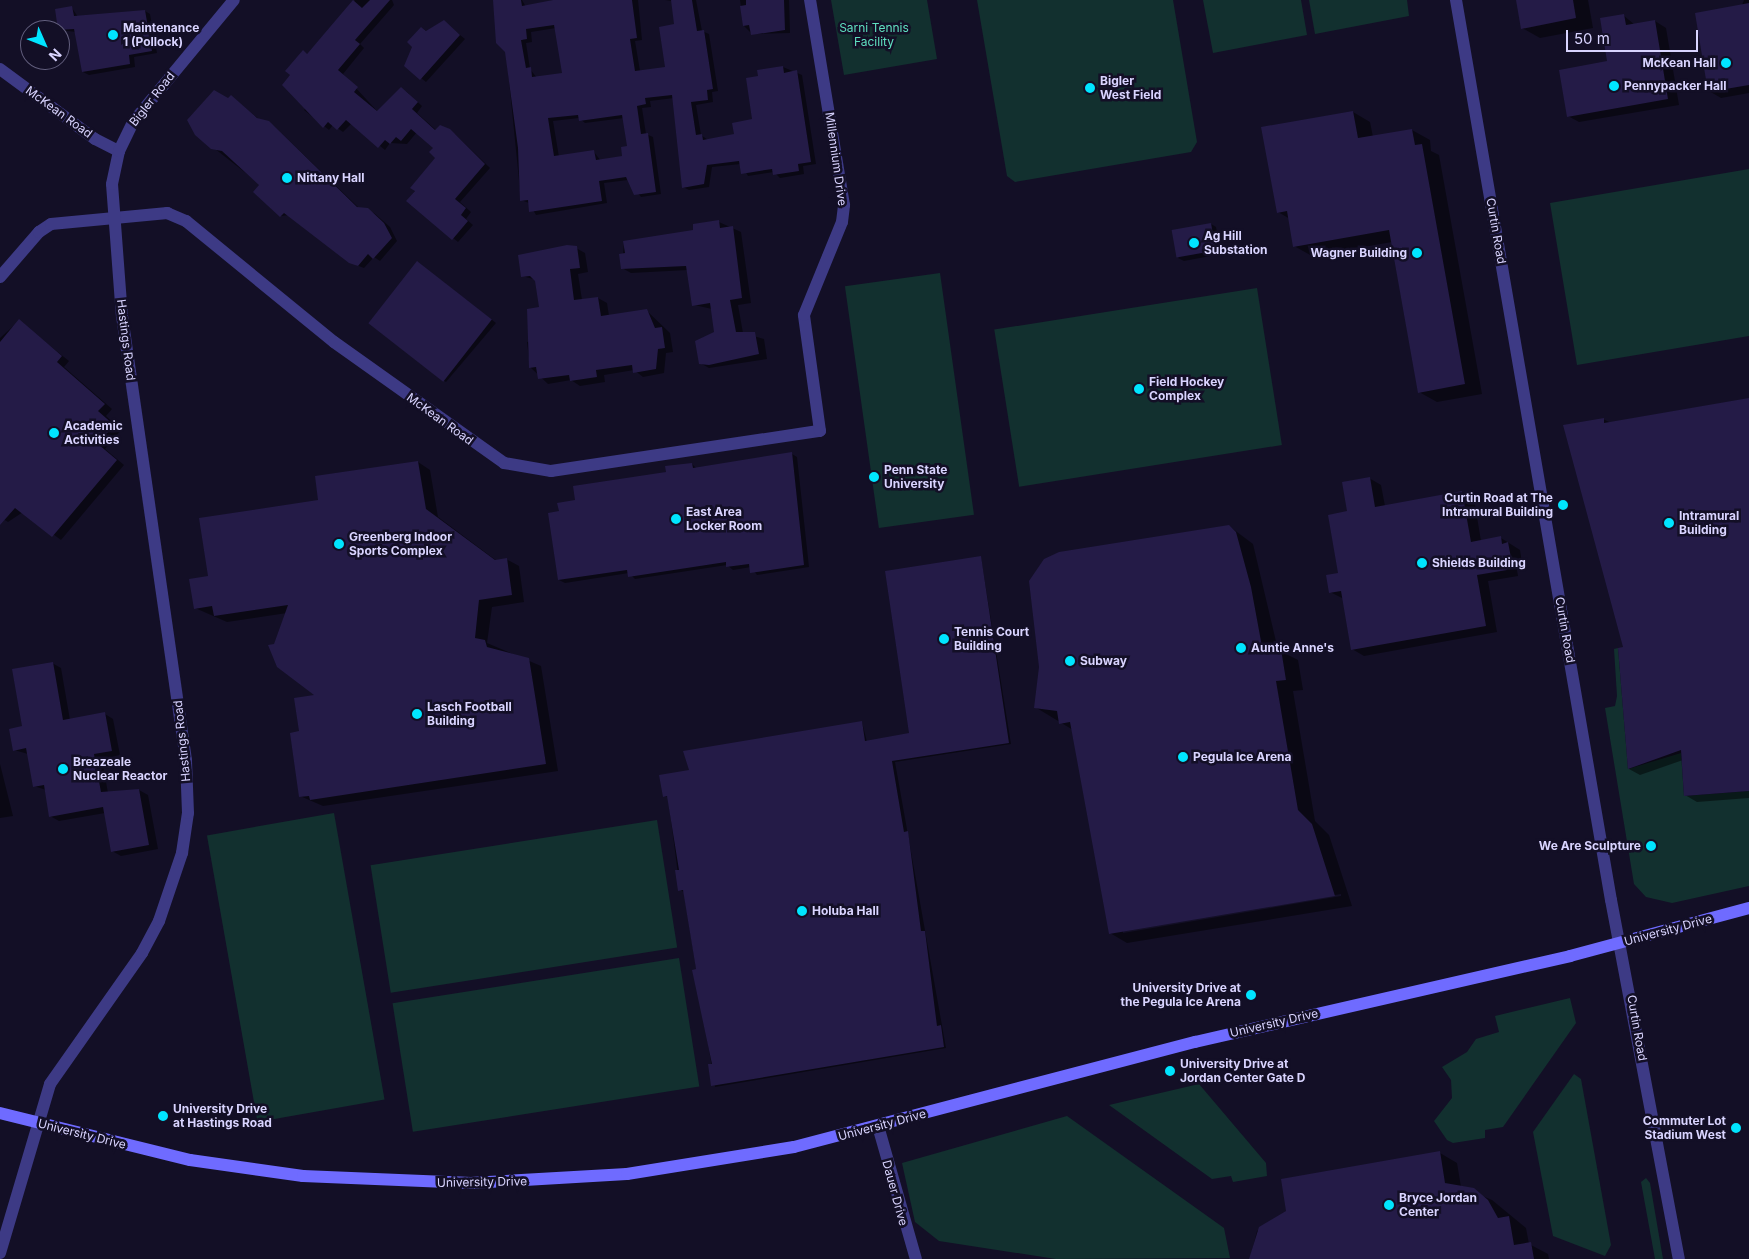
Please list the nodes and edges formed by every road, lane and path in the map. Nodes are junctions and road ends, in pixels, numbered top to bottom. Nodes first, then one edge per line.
1 (234, 0) edge
2 (810, 0) edge
3 (1456, 0) edge
4 (0, 69) edge
5 (119, 151) junction
6 (113, 217) junction
7 (0, 277) edge
8 (820, 431) joint
9 (1749, 908) edge
10 (1620, 943) junction
11 (0, 1113) edge
12 (36, 1123) junction
13 (878, 1126) junction
14 (0, 1253) edge
15 (916, 1259) edge
16 (1679, 1259) edge

1 - 5 street, Bigler Road
2 - 8 street, Millennium Drive
3 - 10 street, Curtin Road
4 - 5 street, McKean Road
5 - 6 street, Bigler Road
6 - 7 street, McKean Road
6 - 8 street, McKean Road
6 - 12 street, Hastings Road
9 - 10 main road, University Drive
10 - 13 main road, University Drive
10 - 16 street, Curtin Road
11 - 12 main road, University Drive
12 - 13 main road, University Drive
12 - 14 street, Hastings Road
13 - 15 street, Dauer Drive

